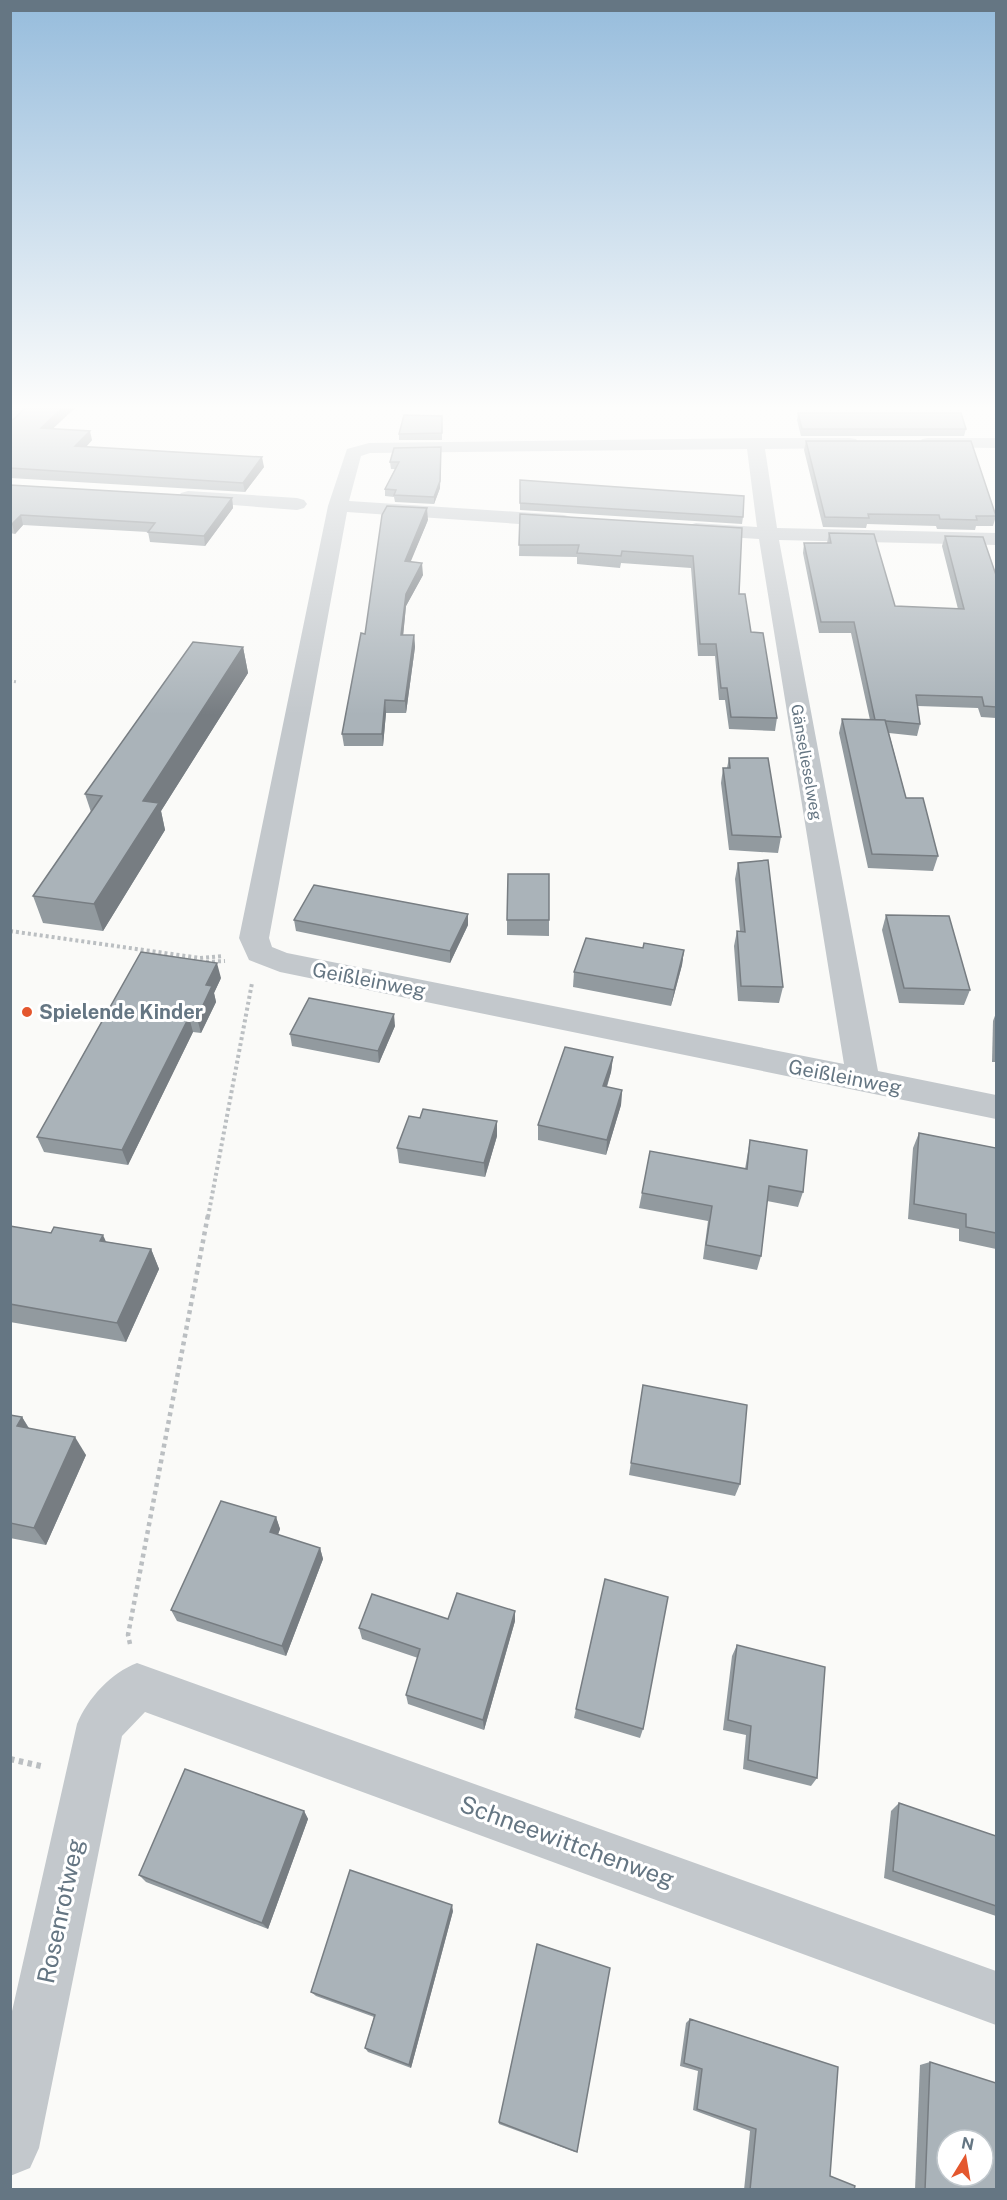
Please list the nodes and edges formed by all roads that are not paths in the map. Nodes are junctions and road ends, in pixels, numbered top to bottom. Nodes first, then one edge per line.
1 (337, 510) edge
2 (383, 510) edge
3 (765, 510) edge
4 (589, 522) edge
5 (672, 528) edge
6 (768, 534) junction
7 (996, 539) edge
8 (863, 1080) junction
9 (996, 1107) edge
10 (136, 1686) joint
11 (996, 1998) edge
12 (10, 2148) edge

1 - 8 street, Geißleinweg
2 - 4 street
3 - 6 street, Gänselieselweg
5 - 6 street
6 - 7 street
6 - 8 street, Gänselieselweg
8 - 9 street, Geißleinweg
10 - 11 street, Schneewittchenweg
10 - 12 street, Rosenrotweg

